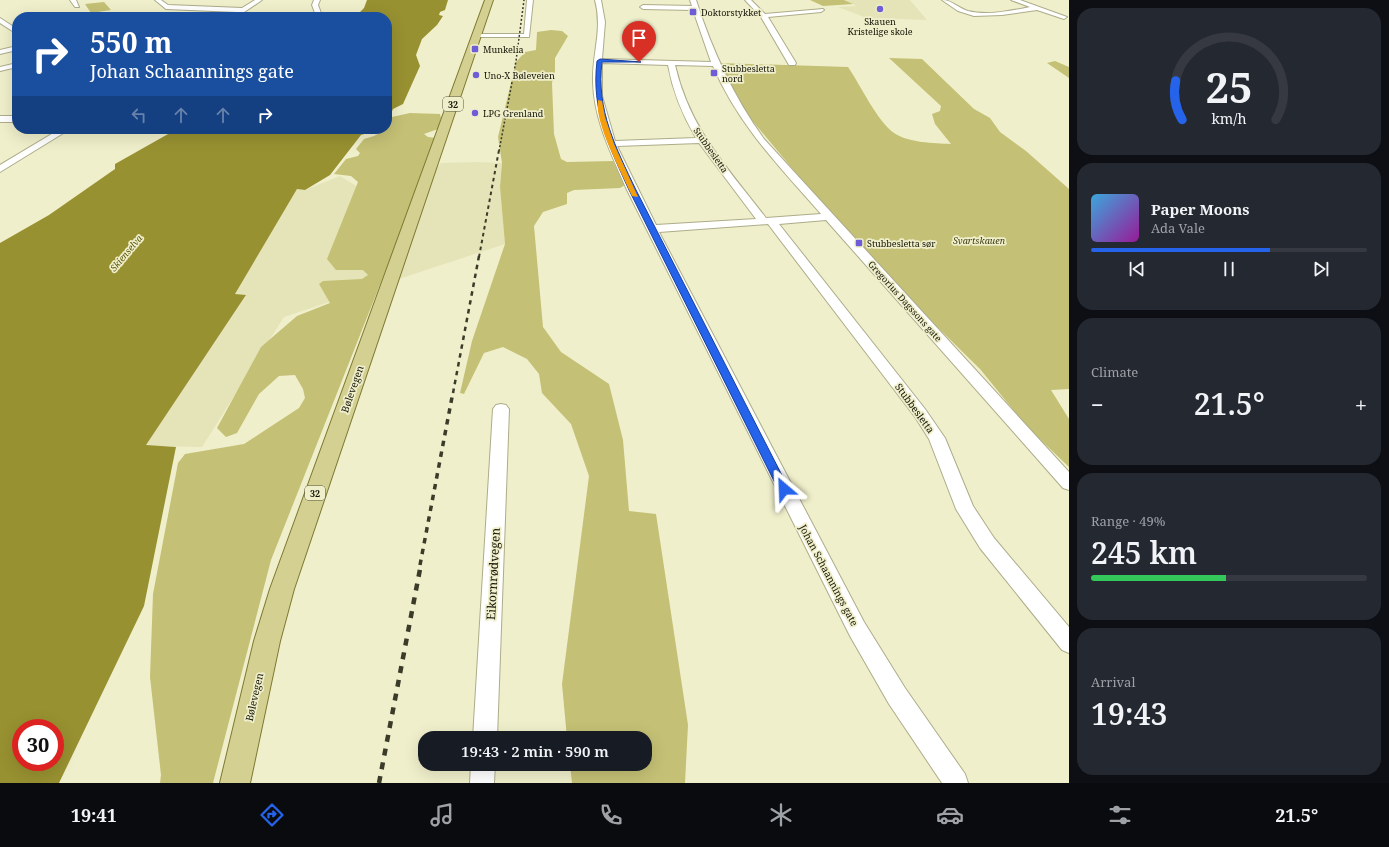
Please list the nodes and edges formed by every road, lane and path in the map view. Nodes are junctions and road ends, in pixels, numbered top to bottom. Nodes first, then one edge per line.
1 (73, 0) edge
2 (158, 0) edge
3 (259, 0) edge
4 (317, 0) edge
5 (489, 0) edge
6 (530, 0) edge
7 (598, 0) edge
8 (748, 0) edge
9 (944, 0) edge
10 (1014, 0) edge
11 (204, 1) edge
12 (694, 4) edge
13 (77, 6) dead end
14 (643, 7) dead end
15 (177, 8) junction
16 (1038, 8) junction
17 (243, 10) junction
18 (821, 10) dead end
19 (170, 12) edge
20 (240, 12) edge
21 (318, 12) edge
22 (764, 16) junction
23 (1064, 17) dead end
24 (0, 20) edge
25 (9, 25) junction
26 (12, 25) edge
27 (0, 26) edge
28 (12, 28) edge
29 (477, 36) junction
30 (12, 49) edge
31 (0, 52) edge
32 (600, 61) junction
33 (671, 63) junction
34 (792, 63) dead end
35 (716, 64) junction
36 (12, 66) edge
37 (0, 69) edge
38 (0, 119) edge
39 (12, 119) edge
40 (58, 134) edge
41 (702, 140) junction
42 (611, 144) junction
43 (0, 170) edge
44 (829, 217) junction
45 (767, 221) junction
46 (652, 229) junction
47 (501, 409) dead end
48 (1069, 483) edge
49 (1069, 643) edge
50 (484, 731) edge
51 (483, 771) edge
52 (235, 783) edge
53 (482, 783) edge
54 (956, 783) edge

1 - 13 street
2 - 15 street
3 - 17 street
4 - 21 street
5 - 29 main road, Bølevegen / 32
6 - 29 street
7 - 32 street, Johan Schaannings gate
8 - 22 street
9 - 16 street
10 - 16 street
11 - 15 street
12 - 14 street, Gregorius Dagssons gate
12 - 35 street, Gregorius Dagssons gate
15 - 17 street
15 - 19 street
16 - 23 street
17 - 20 street
18 - 22 street
22 - 34 street
24 - 25 street
25 - 26 street
25 - 27 street
25 - 28 street
29 - 52 main road, Bølevegen / 32
30 - 31 street
32 - 33 street
32 - 42 street, Johan Schaannings gate
33 - 35 street
33 - 41 street, Stubbesletta
35 - 44 street, Gregorius Dagssons gate
36 - 37 street
38 - 39 street
40 - 43 street
41 - 42 street
41 - 45 street, Stubbesletta
42 - 46 street, Johan Schaannings gate
44 - 45 street
44 - 48 street, Gregorius Dagssons gate
45 - 46 street
45 - 49 street, Stubbesletta
46 - 54 street, Johan Schaannings gate
47 - 50 street, Eikornrødvegen
51 - 53 street

